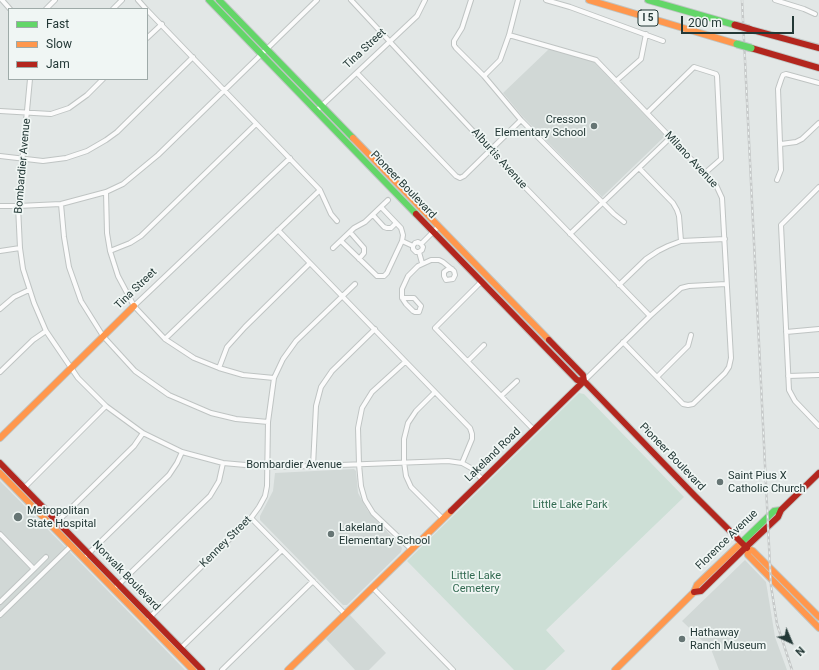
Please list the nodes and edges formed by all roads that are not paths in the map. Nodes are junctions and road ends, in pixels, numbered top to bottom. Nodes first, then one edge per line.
1 (2, 0) edge
2 (56, 0) edge
3 (122, 0) edge
4 (138, 0) edge
5 (209, 0) edge
6 (219, 0) edge
7 (317, 0) edge
8 (352, 0) edge
9 (425, 0) edge
10 (471, 0) edge
11 (518, 0) edge
12 (546, 0) edge
13 (589, 0) edge
14 (648, 0) edge
15 (775, 0) edge
16 (9, 8) edge
17 (47, 8) edge
18 (114, 8) edge
19 (146, 8) edge
20 (148, 10) edge
21 (815, 14) dead end
22 (162, 24) junction
23 (646, 34) junction
24 (509, 35) junction
25 (148, 37) edge
26 (663, 41) dead end
27 (389, 42) junction
28 (819, 48) edge
29 (264, 52) junction
30 (193, 57) junction
31 (819, 68) edge
32 (356, 73) junction
33 (484, 76) junction
34 (30, 80) edge
35 (102, 80) edge
36 (616, 81) junction
37 (819, 83) edge
38 (224, 90) junction
39 (319, 108) junction
40 (0, 111) edge
41 (27, 113) junction
42 (647, 113) junction
43 (521, 120) junction
44 (819, 123) edge
45 (256, 124) junction
46 (670, 137) junction
47 (781, 144) junction
48 (490, 151) junction
49 (0, 156) edge
50 (23, 158) junction
51 (290, 158) junction
52 (639, 168) junction
53 (705, 173) junction
54 (777, 180) dead end
55 (819, 187) edge
56 (320, 190) junction
57 (106, 192) junction
58 (388, 200) dead end
59 (603, 203) junction
60 (61, 204) junction
61 (0, 206) edge
62 (18, 206) junction
63 (381, 207) junction
64 (373, 215) junction
65 (337, 221) dead end
66 (624, 222) dead end
67 (396, 223) junction
68 (436, 229) junction
69 (278, 230) junction
70 (350, 232) junction
71 (570, 234) junction
72 (725, 239) junction
73 (341, 241) junction
74 (402, 241) junction
75 (681, 241) junction
76 (421, 244) junction
77 (413, 246) junction
78 (20, 248) junction
79 (333, 248) dead end
80 (0, 251) edge
81 (110, 251) junction
82 (419, 252) junction
83 (359, 259) junction
84 (310, 263) junction
85 (422, 263) junction
86 (452, 269) dead end
87 (481, 282) junction
88 (355, 284) dead end
89 (726, 284) junction
90 (619, 285) junction
91 (29, 290) junction
92 (343, 296) junction
93 (402, 298) junction
94 (134, 306) junction
95 (0, 309) edge
96 (650, 316) junction
97 (375, 329) junction
98 (819, 329) edge
99 (46, 331) junction
100 (786, 332) junction
101 (103, 336) junction
102 (691, 336) dead end
103 (165, 339) junction
104 (623, 342) junction
105 (484, 345) dead end
106 (468, 361) junction
107 (405, 362) junction
108 (70, 368) junction
109 (219, 368) junction
110 (0, 372) edge
111 (819, 375) edge
112 (788, 376) junction
113 (657, 377) junction
114 (274, 378) junction
115 (517, 381) dead end
116 (584, 381) junction
117 (435, 392) junction
118 (501, 396) junction
119 (106, 406) junction
120 (268, 422) junction
121 (819, 426) edge
122 (534, 430) junction
123 (143, 434) junction
124 (0, 438) edge
125 (182, 452) junction
126 (404, 462) junction
127 (223, 463) junction
128 (0, 464) edge
129 (359, 464) junction
130 (462, 464) junction
131 (314, 466) junction
132 (268, 467) junction
133 (0, 473) edge
134 (819, 473) edge
135 (483, 480) junction
136 (24, 488) junction
137 (251, 518) junction
138 (443, 519) junction
139 (55, 524) junction
140 (0, 534) edge
141 (743, 545) junction
142 (71, 546) junction
143 (411, 549) junction
144 (282, 550) junction
145 (85, 556) junction
146 (46, 557) dead end
147 (35, 568) junction
148 (313, 581) junction
149 (116, 587) junction
150 (373, 588) junction
151 (0, 602) edge
152 (345, 614) junction
153 (0, 615) edge
154 (819, 617) edge
155 (147, 619) junction
156 (819, 628) edge
157 (181, 648) junction
158 (193, 670) edge
159 (202, 670) edge
160 (222, 670) edge
161 (288, 670) edge
162 (453, 670) edge
163 (614, 670) edge

1 - 16 street
2 - 17 street
3 - 18 street
4 - 19 street
5 - 29 main road, Pioneer Boulevard
6 - 29 main road, Pioneer Boulevard
7 - 29 street
8 - 27 street, Alburtis Avenue
9 - 27 street, Tina Street
10 - 33 street
11 - 24 street
12 - 23 street
13 - 31 main road, I 5, bridge
14 - 28 main road, I 5, bridge
15 - 21 street
20 - 22 street
22 - 25 street
22 - 30 street
23 - 26 street
23 - 36 street
24 - 33 street
24 - 36 street, Milano Avenue
27 - 32 street, Tina Street
27 - 48 street, Alburtis Avenue
29 - 38 street
29 - 39 main road, Pioneer Boulevard
30 - 38 street
30 - 50 street
32 - 39 street, Tina Street
32 - 48 street
33 - 43 street
34 - 41 street, Bombardier Avenue
35 - 41 street
36 - 42 street, Milano Avenue
37 - 47 street
38 - 45 street
38 - 57 street
39 - 68 main road, Pioneer Boulevard
40 - 41 street
41 - 50 street, Bombardier Avenue
42 - 46 street, Milano Avenue
42 - 53 street
43 - 48 street
43 - 59 street
44 - 47 street
45 - 51 street
45 - 81 street
46 - 52 street
46 - 53 street, Milano Avenue
47 - 54 street
48 - 71 street, Alburtis Avenue
49 - 50 street
50 - 62 street, Bombardier Avenue
51 - 56 street
51 - 94 street, Tina Street
52 - 59 street
52 - 75 street
53 - 72 street, Milano Avenue
55 - 100 street
56 - 65 street
56 - 69 street
57 - 60 street
57 - 81 street
58 - 63 street
59 - 66 street
59 - 71 street
60 - 62 street
60 - 101 street
61 - 62 street
62 - 78 street, Bombardier Avenue
63 - 64 street
63 - 67 street
64 - 67 street
64 - 70 street
67 - 74 street
68 - 76 street
68 - 87 main road, Pioneer Boulevard
68 - 116 main road, Pioneer Boulevard
69 - 84 street
69 - 103 street
70 - 73 street
70 - 83 street
71 - 90 street, Alburtis Avenue
72 - 75 street
72 - 89 street, Milano Avenue
73 - 79 street
73 - 83 street
74 - 77 street
74 - 83 street
75 - 90 street
76 - 77 street
76 - 82 street
77 - 82 street
78 - 80 street
78 - 91 street, Bombardier Avenue
81 - 94 street
82 - 85 street
84 - 92 street
84 - 109 street
85 - 86 street
85 - 93 street
87 - 106 street
87 - 116 main road, Pioneer Boulevard
88 - 92 street, Kenney Street
89 - 96 street, Lakeland Road
89 - 113 street, Milano Avenue
90 - 96 street, Alburtis Avenue
91 - 95 street
91 - 99 street, Bombardier Avenue
92 - 97 street
92 - 114 street, Kenney Street
93 - 93 street
94 - 101 main road, Tina Street
94 - 103 street
96 - 104 street, Lakeland Road
97 - 107 street
97 - 131 street
98 - 100 street
99 - 108 street, Bombardier Avenue
99 - 110 street
100 - 112 street
101 - 108 main road, Tina Street
101 - 120 street
102 - 113 street
103 - 109 street
104 - 113 street
104 - 116 street, Lakeland Road
105 - 106 street
106 - 118 street
107 - 117 street
107 - 129 street
108 - 119 street, Bombardier Avenue
108 - 124 main road, Tina Street
109 - 114 street
111 - 112 street
112 - 121 street
114 - 120 street, Kenney Street
115 - 118 street
116 - 122 main road, Lakeland Road
116 - 141 main road, Pioneer Boulevard
117 - 126 street
117 - 130 street
118 - 122 street
119 - 123 street, Bombardier Avenue
119 - 136 street
120 - 132 street, Kenney Street
122 - 135 main road, Lakeland Road
123 - 125 street, Bombardier Avenue
123 - 139 street
125 - 127 street, Bombardier Avenue
125 - 145 street
126 - 129 street, Bombardier Avenue
126 - 130 street, Bombardier Avenue
126 - 138 street
127 - 132 street, Bombardier Avenue
127 - 149 street
128 - 136 main road, Norwalk Boulevard
129 - 131 street, Bombardier Avenue
129 - 143 street
130 - 135 street, Bombardier Avenue
131 - 132 street, Bombardier Avenue
132 - 137 street, Kenney Street
133 - 139 main road, Norwalk Boulevard
134 - 141 main road, Florence Avenue
135 - 138 main road, Lakeland Road
136 - 139 main road, Norwalk Boulevard
137 - 144 street
137 - 155 street, Kenney Street
138 - 143 main road, Lakeland Road
139 - 142 main road, Norwalk Boulevard
139 - 145 main road, Norwalk Boulevard
140 - 147 street
141 - 154 main road, Pioneer Boulevard
141 - 156 main road, Pioneer Boulevard
141 - 163 main road, Florence Avenue
142 - 145 main road, Norwalk Boulevard
142 - 153 street
143 - 150 main road, Lakeland Road
144 - 148 street
144 - 157 street
145 - 149 main road, Norwalk Boulevard
146 - 147 street
147 - 151 street
148 - 152 street
148 - 160 street
149 - 155 main road, Norwalk Boulevard
150 - 152 main road, Lakeland Road
150 - 162 street
152 - 161 main road, Lakeland Road
155 - 157 main road, Norwalk Boulevard
155 - 158 main road, Norwalk Boulevard
157 - 159 main road, Norwalk Boulevard

